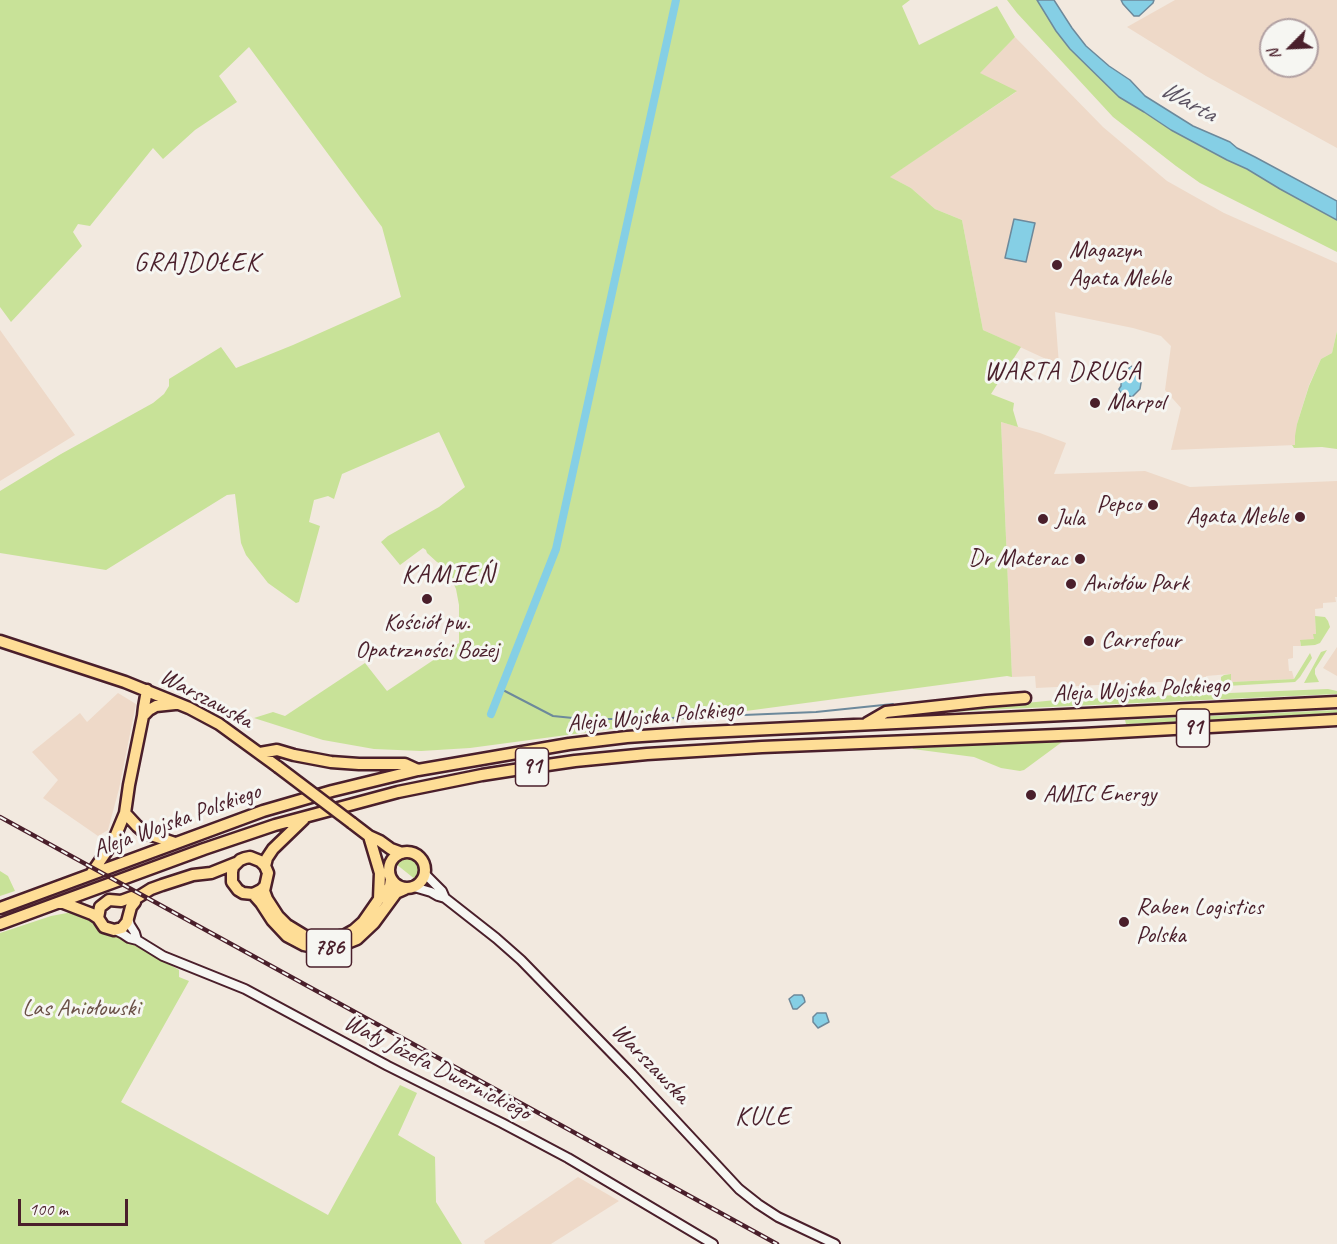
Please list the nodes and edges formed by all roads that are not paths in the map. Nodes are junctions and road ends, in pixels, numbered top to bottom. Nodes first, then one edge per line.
1 (0, 641) edge
2 (147, 690) junction
3 (1024, 698) dead end
4 (1337, 702) edge
5 (178, 703) junction
6 (143, 716) junction
7 (1337, 720) edge
8 (864, 724) junction
9 (260, 753) junction
10 (418, 770) junction
11 (125, 813) junction
12 (306, 816) junction
13 (370, 840) junction
14 (175, 843) junction
15 (402, 853) junction
16 (236, 863) junction
17 (390, 865) junction
18 (265, 866) junction
19 (211, 873) junction
20 (91, 874) junction
21 (425, 874) junction
22 (391, 879) junction
23 (232, 882) junction
24 (265, 886) junction
25 (410, 888) junction
26 (253, 894) junction
27 (445, 898) junction
28 (135, 899) junction
29 (379, 899) junction
30 (121, 901) junction
31 (61, 902) junction
32 (0, 908) edge
33 (129, 917) junction
34 (98, 918) junction
35 (0, 924) edge
36 (114, 930) junction
37 (137, 940) junction
38 (713, 1244) edge
39 (835, 1244) edge

1 - 2 main road, Warszawska
2 - 5 main road, Warszawska
2 - 6 main road
3 - 8 main road
4 - 8 main road, Aleja Wojska Polskiego / 91
5 - 6 main road
5 - 9 main road, Warszawska
6 - 11 main road
7 - 12 main road, Aleja Wojska Polskiego / 91
8 - 10 main road, Aleja Wojska Polskiego / 91
9 - 10 main road
9 - 13 main road, Warszawska, bridge
10 - 14 main road, Aleja Wojska Polskiego
11 - 14 main road
11 - 20 main road
12 - 18 main road
12 - 31 main road, Aleja Wojska Polskiego
13 - 15 main road, Warszawska
13 - 17 main road, Warszawska
13 - 29 main road
14 - 20 main road, Aleja Wojska Polskiego
15 - 17 main road
15 - 21 main road
16 - 18 main road
16 - 19 main road
16 - 23 main road
17 - 22 main road
18 - 24 main road
19 - 23 main road
19 - 28 main road
20 - 32 main road, Aleja Wojska Polskiego
21 - 25 main road
21 - 27 street, Warszawska
22 - 25 main road
22 - 29 main road
23 - 26 main road
24 - 26 main road
24 - 29 main road
25 - 26 main road, 786
25 - 27 street, Warszawska
27 - 39 street, Warszawska
28 - 30 main road
28 - 33 main road
30 - 33 main road
30 - 34 main road
31 - 34 main road
31 - 35 main road, Aleja Wojska Polskiego
33 - 36 main road
33 - 37 street
34 - 36 main road
36 - 37 street, Wały Józefa Dwernickiego
37 - 38 street, Wały Józefa Dwernickiego

